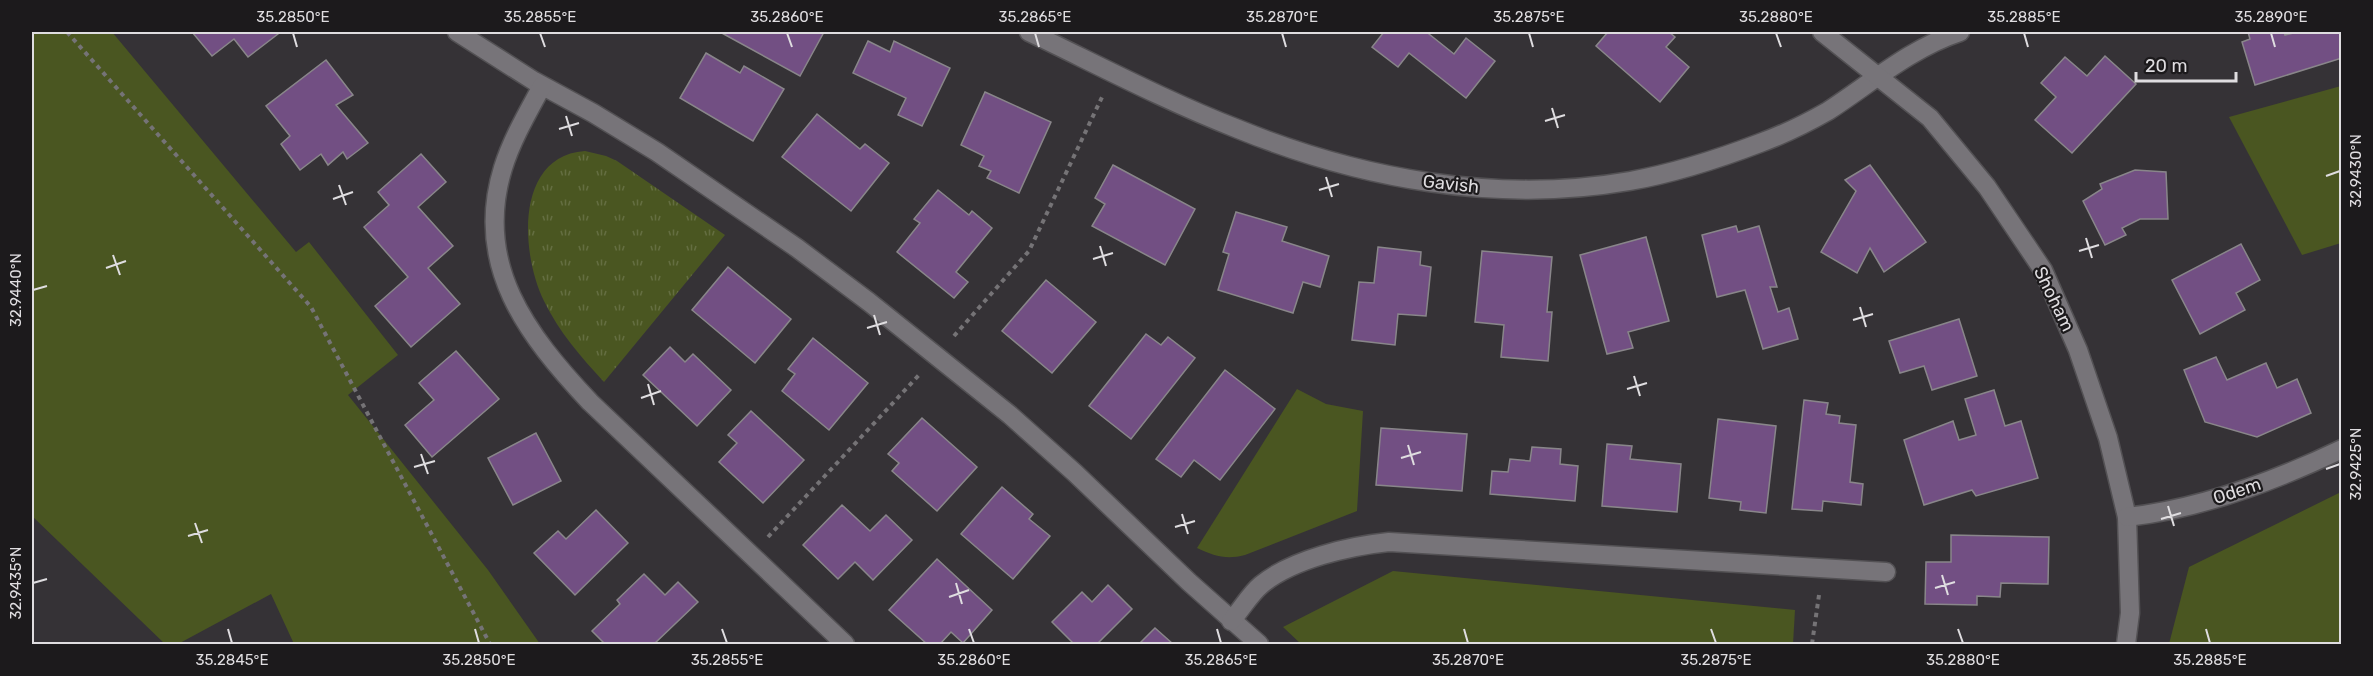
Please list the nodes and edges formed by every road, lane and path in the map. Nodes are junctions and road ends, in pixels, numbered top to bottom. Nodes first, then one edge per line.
1 (67, 32) edge
2 (457, 32) edge
3 (1029, 32) edge
4 (1822, 32) edge
5 (1960, 32) edge
6 (1113, 72) junction
7 (1878, 77) junction
8 (542, 86) junction
9 (937, 356) junction
10 (2342, 449) edge
11 (2127, 517) junction
12 (751, 555) junction
13 (1822, 568) junction
14 (1886, 572) dead end
15 (1231, 621) junction
16 (490, 645) edge
17 (845, 645) edge
18 (1259, 645) edge
19 (1812, 645) edge
20 (2126, 645) edge

1 - 16 path
2 - 8 street
3 - 6 street, Gavish
4 - 7 street, Shoham
5 - 7 street, Gavish
6 - 7 street, Gavish
6 - 9 path
7 - 11 street, Shoham
8 - 9 street
8 - 12 street
9 - 12 path
9 - 15 street
10 - 11 street, Odem
11 - 20 street, Shoham
12 - 17 street
13 - 14 street
13 - 15 street
13 - 19 path
15 - 18 street

